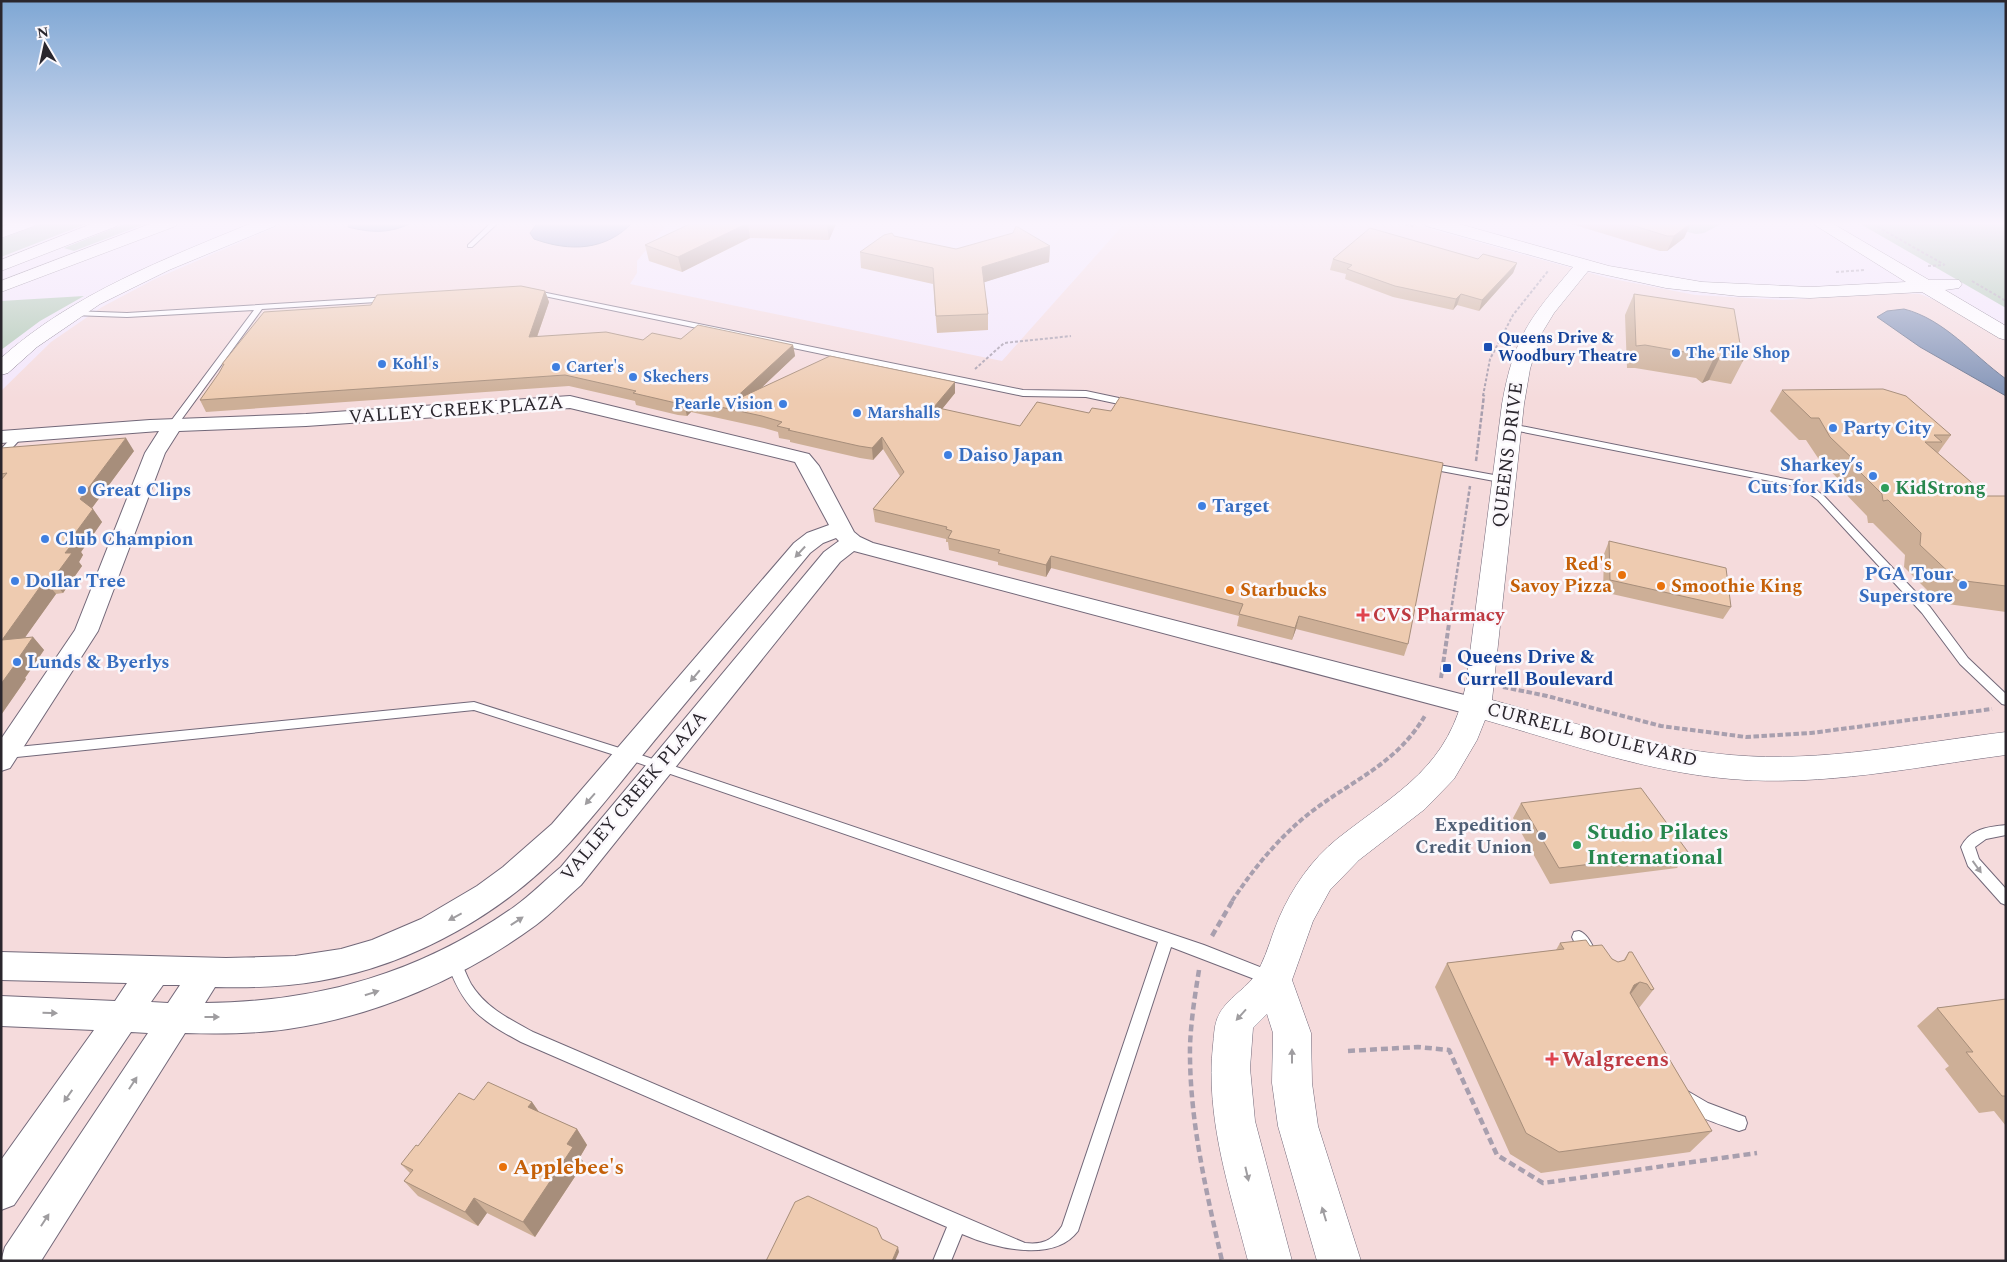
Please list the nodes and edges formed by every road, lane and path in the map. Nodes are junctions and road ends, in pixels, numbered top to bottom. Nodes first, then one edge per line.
1 (15, 281) edge
2 (30, 281) edge
3 (132, 281) edge
4 (1541, 281) edge
5 (1570, 281) edge
6 (1655, 281) edge
7 (1838, 281) edge
8 (1924, 281) edge
9 (1949, 281) edge
10 (1951, 281) edge
11 (1954, 281) edge
12 (1, 286) edge
13 (522, 291) edge
14 (1769, 291) junction
15 (1, 294) edge
16 (400, 298) edge
17 (2006, 301) edge
18 (260, 307) junction
19 (72, 313) junction
20 (2006, 314) edge
21 (2006, 334) edge
22 (1071, 336) dead end
23 (1, 369) edge
24 (965, 381) junction
25 (1144, 406) edge
26 (173, 425) junction
27 (1511, 427) junction
28 (10, 437) edge
29 (1, 455) edge
30 (1414, 463) edge
31 (1476, 463) dead end
32 (1505, 480) junction
33 (1470, 486) dead end
34 (847, 535) junction
35 (1441, 676) dead end
36 (1530, 692) dead end
37 (2006, 701) edge
38 (1476, 707) junction
39 (1987, 710) dead end
40 (1422, 724) dead end
41 (2006, 743) edge
42 (628, 755) junction
43 (4, 757) edge
44 (661, 766) junction
45 (2006, 830) edge
46 (2006, 899) edge
47 (1215, 928) dead end
48 (1579, 936) dead end
49 (1166, 939) junction
50 (452, 958) junction
51 (1, 966) edge
52 (1596, 966) edge
53 (155, 970) junction
54 (206, 973) junction
55 (1198, 974) dead end
56 (1274, 980) junction
57 (1, 1011) edge
58 (124, 1015) junction
59 (175, 1017) junction
60 (1348, 1051) dead end
61 (1672, 1088) edge
62 (1739, 1123) dead end
63 (1757, 1153) dead end
64 (1, 1192) edge
65 (958, 1223) junction
66 (19, 1261) edge
67 (942, 1261) edge
68 (1222, 1261) edge
69 (1270, 1261) edge
70 (1339, 1261) edge

1 - 12 main road
2 - 15 main road
3 - 19 main road
4 - 31 path
5 - 27 main road, QUEENS DRIVE
6 - 14 main road
7 - 14 main road
8 - 14 main road
9 - 21 main road
10 - 20 main road
11 - 17 path
13 - 24 lane
16 - 18 lane
18 - 19 lane
18 - 26 lane
19 - 23 main road
22 - 24 path
24 - 25 lane
26 - 28 street, VALLEY CREEK PLAZA
26 - 34 street, VALLEY CREEK PLAZA
26 - 43 street
27 - 32 main road, QUEENS DRIVE
27 - 37 lane
28 - 29 lane
30 - 32 lane
32 - 38 main road, QUEENS DRIVE
33 - 35 path
34 - 38 street
34 -> 42 street, VALLEY CREEK PLAZA
34 - 44 street, VALLEY CREEK PLAZA
36 - 39 path
38 - 41 main road, CURRELL BOULEVARD
38 - 56 main road, QUEENS DRIVE
40 - 47 path
42 - 43 lane
42 - 44 lane
42 -> 54 street, VALLEY CREEK PLAZA
44 - 49 lane
50 -> 44 street, VALLEY CREEK PLAZA
45 -> 46 lane
48 - 52 lane
49 - 56 lane
49 - 65 lane
59 -> 50 street, VALLEY CREEK PLAZA
50 - 65 lane
51 - 53 street, VALLEY CREEK PLAZA
53 - 54 street, VALLEY CREEK PLAZA
53 - 58 street
54 - 59 street
55 - 68 path
56 -> 69 main road, QUEENS DRIVE
70 -> 56 main road
57 -> 58 street, VALLEY CREEK PLAZA
58 - 59 street, VALLEY CREEK PLAZA
58 -> 64 street
66 -> 59 street
60 - 63 path
61 - 62 lane
65 - 67 lane

